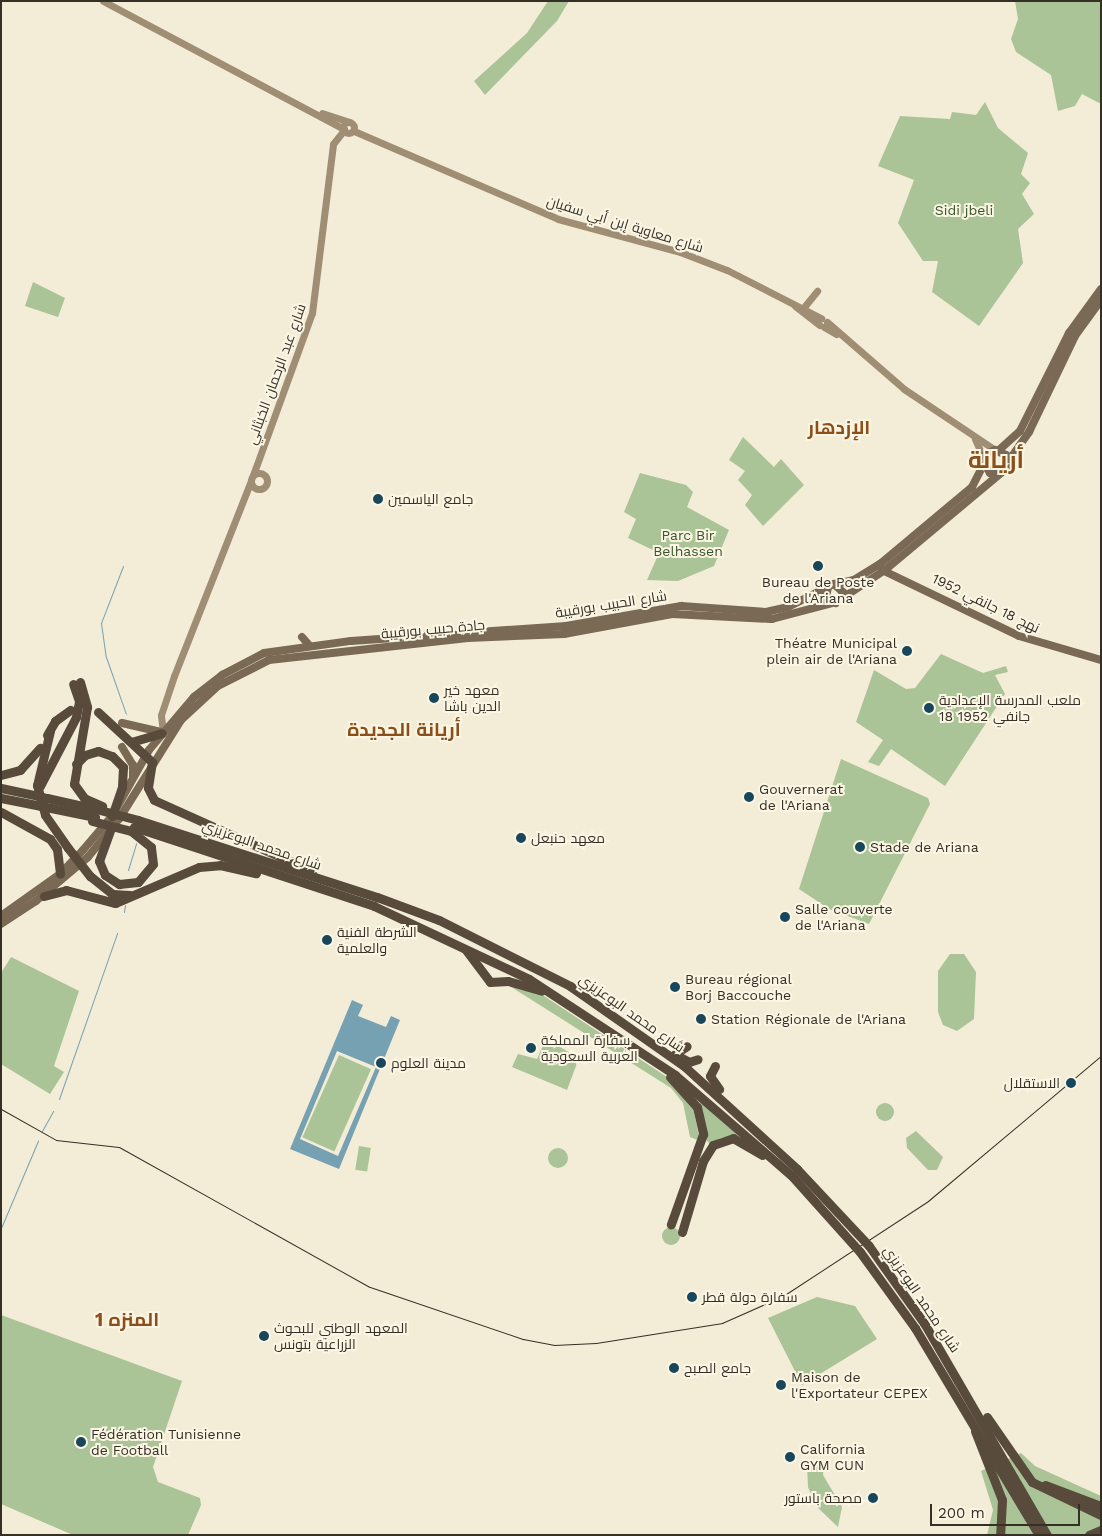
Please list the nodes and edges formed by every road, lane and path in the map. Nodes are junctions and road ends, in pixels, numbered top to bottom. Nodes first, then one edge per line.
1 (103, 1) edge
2 (314, 111) junction
3 (327, 118) junction
4 (349, 129) junction
5 (336, 136) junction
6 (333, 148) junction
7 (1101, 289) edge
8 (817, 291) dead end
9 (785, 298) junction
10 (1101, 300) edge
11 (804, 308) junction
12 (823, 323) junction
13 (970, 433) junction
14 (997, 450) junction
15 (258, 460) junction
16 (984, 461) junction
17 (1008, 462) junction
18 (262, 474) junction
19 (998, 474) junction
20 (252, 478) junction
21 (258, 489) junction
22 (244, 498) junction
23 (880, 567) junction
24 (831, 586) junction
25 (844, 597) junction
26 (832, 603) junction
27 (302, 636) dead end
28 (309, 645) junction
29 (1101, 660) edge
30 (70, 710) dead end
31 (98, 712) dead end
32 (122, 723) dead end
33 (50, 731) junction
34 (163, 733) junction
35 (131, 742) junction
36 (122, 747) dead end
37 (148, 759) junction
38 (75, 767) junction
39 (1, 775) edge
40 (132, 779) junction
41 (1, 788) edge
42 (41, 795) junction
43 (1, 798) edge
44 (1, 812) edge
45 (96, 813) junction
46 (112, 816) junction
47 (136, 824) junction
48 (111, 828) junction
49 (60, 874) junction
50 (138, 894) junction
51 (44, 896) junction
52 (378, 896) junction
53 (374, 906) junction
54 (1, 916) edge
55 (1, 924) edge
56 (461, 945) junction
57 (559, 996) junction
58 (641, 1034) junction
59 (687, 1046) dead end
60 (640, 1051) junction
61 (675, 1054) junction
62 (698, 1059) dead end
63 (714, 1066) dead end
64 (763, 1134) junction
65 (793, 1175) junction
66 (671, 1224) dead end
67 (682, 1232) dead end
68 (968, 1394) junction
69 (973, 1424) junction
70 (1010, 1455) junction
71 (1000, 1494) junction
72 (1101, 1506) edge
73 (1101, 1515) edge
74 (1101, 1530) edge
75 (994, 1535) edge
76 (1000, 1535) edge
77 (1039, 1535) edge
78 (1047, 1535) edge
79 (1090, 1535) edge

1 - 2 main road, شارع معاوية إبن أبي سفيان
2 - 3 main road, شارع معاوية إبن أبي سفيان
2 - 4 main road, شارع معاوية إبن أبي سفيان
3 - 4 main road, شارع معاوية إبن أبي سفيان
3 - 5 main road
4 - 5 main road
4 - 6 main road
4 - 9 main road, شارع معاوية إبن أبي سفيان
5 - 6 main road, شارع عبد الرحمان الخبثاني
6 - 15 main road, شارع عبد الرحمان الخبثاني
7 - 14 main road
8 - 11 main road
9 - 11 main road, شارع معاوية إبن أبي سفيان
9 - 12 main road, شارع معاوية إبن أبي سفيان
10 - 17 main road
11 - 12 main road, شارع معاوية إبن أبي سفيان
12 - 13 main road, شارع معاوية إبن أبي سفيان
13 - 14 main road, شارع معاوية إبن أبي سفيان
13 - 16 main road, شارع معاوية إبن أبي سفيان
14 - 16 main road
14 - 17 main road
15 - 18 main road, شارع عبد الرحمان الخبثاني
15 - 20 main road, شارع عبد الرحمان الخبثاني
16 - 19 main road
16 - 23 main road
17 - 19 main road
18 - 20 main road
18 - 21 main road
19 - 23 main road
20 - 21 main road
20 - 22 main road, شارع عبد الرحمان الخبثاني
21 - 22 main road
22 - 34 main road, شارع عبد الرحمان الخبثاني
23 - 24 main road, شارع الحبيب بورقيبة
23 - 25 main road
23 - 29 main road, نهج 18 جانفي 1952
24 - 25 main road
24 - 26 main road
24 - 28 main road, شارع الحبيب بورقيبة
25 - 26 main road, جادة حبيب بورقيبة
26 - 37 main road, جادة حبيب بورقيبة
27 - 28 main road
28 - 34 main road, شارع الحبيب بورقيبة
30 - 33 highway
31 - 35 highway
32 - 34 main road
33 - 39 highway
33 - 42 highway
34 - 35 highway
34 - 37 main road, شارع الحبيب بورقيبة
35 - 37 highway
36 - 40 main road
37 - 40 main road, شارع الحبيب بورقيبة
37 - 48 main road, جادة حبيب بورقيبة
37 - 52 highway
38 - 42 highway
38 - 45 highway
38 - 46 highway
40 - 46 main road, شارع الحبيب بورقيبة
41 - 42 highway, شارع محمد البوعزيزي
42 - 45 highway, شارع محمد البوعزيزي
42 - 50 highway, bridge
43 - 45 highway, شارع محمد البوعزيزي, bridge
44 - 49 highway
45 - 47 highway, شارع محمد البوعزيزي
45 - 47 highway, bridge
46 - 49 main road, شارع الحبيب بورقيبة
47 - 48 highway
47 - 52 highway, شارع محمد البوعزيزي
47 - 53 highway, شارع محمد البوعزيزي
48 - 51 main road, جادة حبيب بورقيبة
49 - 54 main road, شارع الحبيب بورقيبة
50 - 51 highway
50 - 53 highway
51 - 55 main road, جادة حبيب بورقيبة
52 - 58 highway, شارع محمد البوعزيزي
53 - 56 highway, شارع محمد البوعزيزي
56 - 57 highway, شارع محمد البوعزيزي
56 - 57 highway
57 - 60 highway, شارع محمد البوعزيزي
58 - 61 highway
58 - 64 highway, شارع محمد البوعزيزي
59 - 61 highway
60 - 65 highway, شارع محمد البوعزيزي
60 - 66 highway
61 - 62 highway
63 - 64 highway
64 - 65 highway, شارع محمد البوعزيزي
65 - 67 highway
65 - 68 highway, شارع محمد البوعزيزي, bridge
65 - 69 highway, شارع محمد البوعزيزي, bridge
68 - 70 highway
68 - 78 highway, شارع محمد البوعزيزي
69 - 71 highway
69 - 77 highway, شارع محمد البوعزيزي
70 - 72 highway
70 - 73 highway
71 - 75 highway
71 - 76 highway
74 - 79 highway

